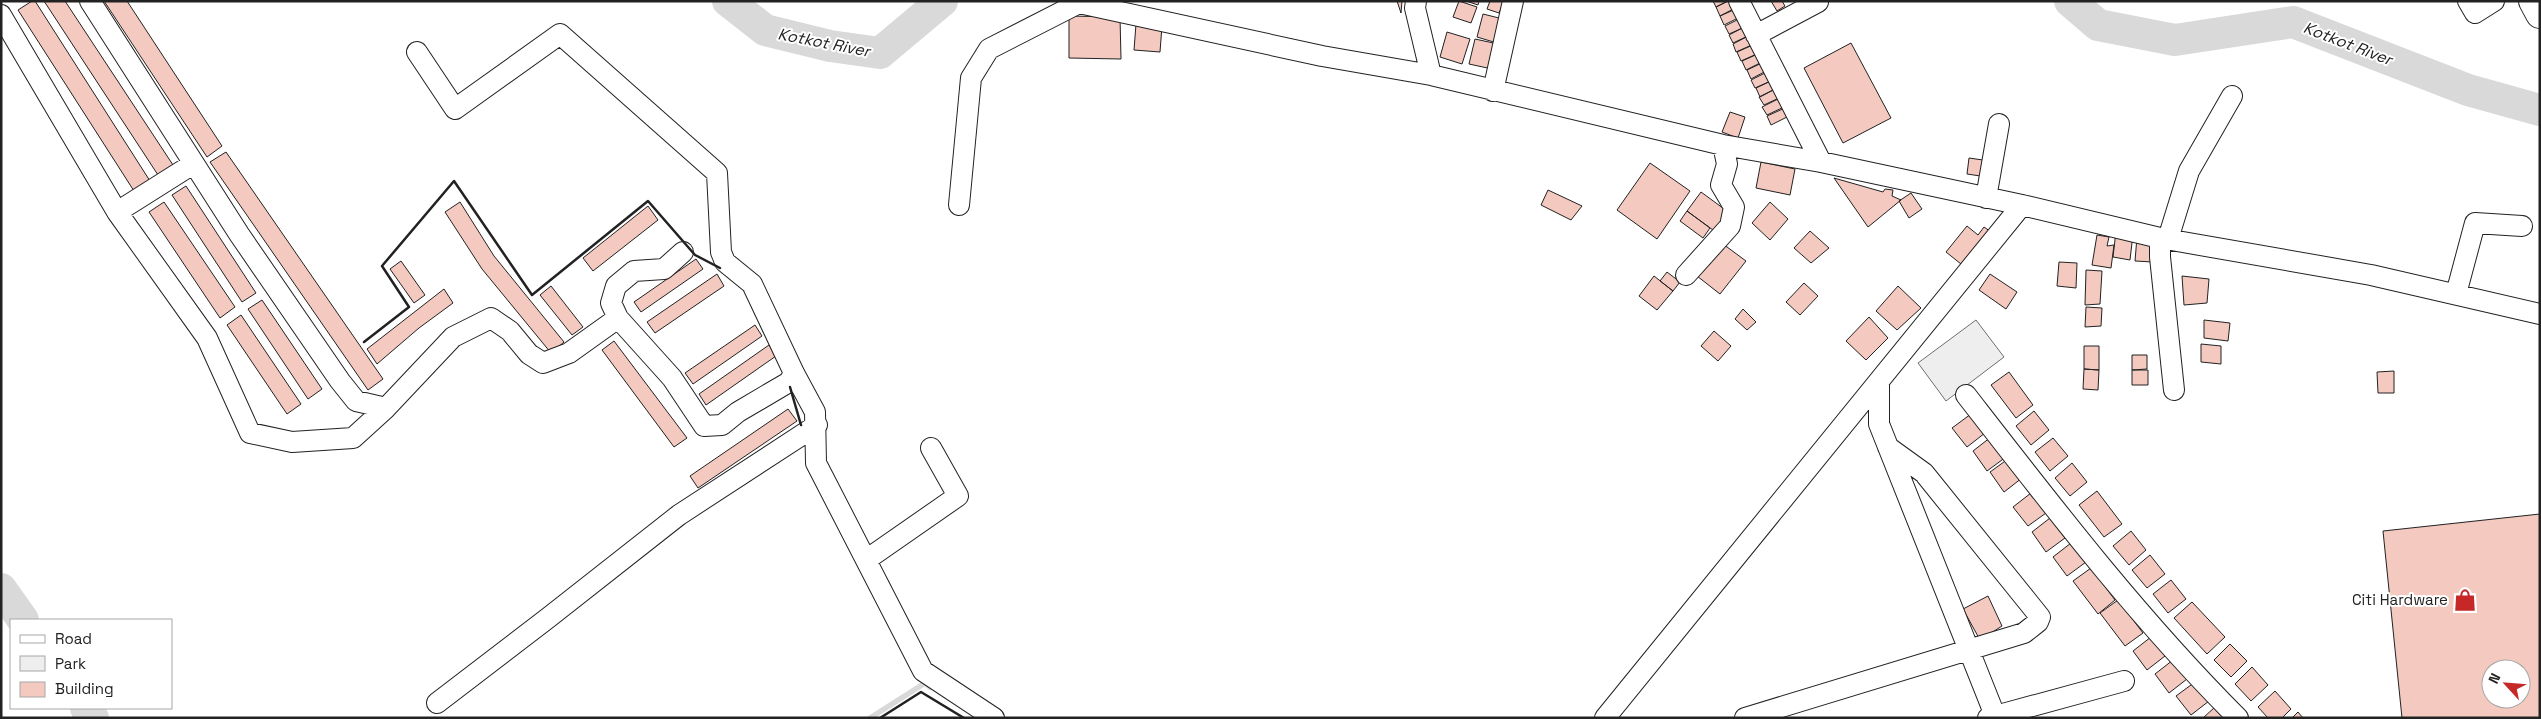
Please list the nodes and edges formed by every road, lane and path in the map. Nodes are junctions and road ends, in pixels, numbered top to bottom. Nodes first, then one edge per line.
1 (5, 1) edge
2 (90, 1) edge
3 (1416, 1) edge
4 (1513, 1) edge
5 (1740, 1) edge
6 (2468, 1) edge
7 (2494, 1) edge
8 (2533, 1) edge
9 (1818, 2) dead end
10 (1, 8) edge
11 (2540, 14) edge
12 (1, 15) edge
13 (1756, 35) junction
14 (417, 52) dead end
15 (1431, 75) junction
16 (1493, 91) junction
17 (2232, 96) dead end
18 (1998, 124) dead end
19 (1723, 145) junction
20 (1820, 162) junction
21 (193, 164) junction
22 (1986, 198) junction
23 (958, 205) dead end
24 (2022, 205) junction
25 (117, 212) junction
26 (2522, 226) dead end
27 (2164, 238) junction
28 (683, 252) dead end
29 (1686, 275) dead end
30 (2456, 294) junction
31 (2540, 314) edge
32 (618, 318) junction
33 (794, 373) junction
34 (1879, 382) junction
35 (2174, 390) dead end
36 (1966, 396) dead end
37 (386, 408) junction
38 (817, 425) junction
39 (1888, 447) junction
40 (932, 448) dead end
41 (866, 560) junction
42 (1969, 650) junction
43 (2124, 681) dead end
44 (437, 703) dead end
45 (1993, 717) edge
46 (994, 718) edge
47 (1605, 718) edge
48 (1744, 718) edge
49 (2238, 718) edge

1 - 10 street
2 - 21 street
3 - 15 street
4 - 16 street
5 - 13 street
6 - 7 street
8 - 11 highway
9 - 13 street
12 - 25 street
13 - 20 street
14 - 33 street
15 - 16 street
15 - 23 street
16 - 19 street
17 - 27 street
18 - 22 street
19 - 20 street
19 - 29 street
20 - 22 street
21 - 25 street
21 - 37 street
22 - 24 street
24 - 27 street
24 - 34 street
25 - 37 street
26 - 30 street
27 - 30 street
27 - 35 street
28 - 32 street
30 - 31 street
32 - 33 street
32 - 37 street
33 - 38 street
34 - 39 street
34 - 47 street
36 - 49 street
38 - 41 street
38 - 44 street
39 - 42 street
39 - 42 street
40 - 41 street
41 - 46 street
42 - 45 street
42 - 48 street
43 - 45 street

